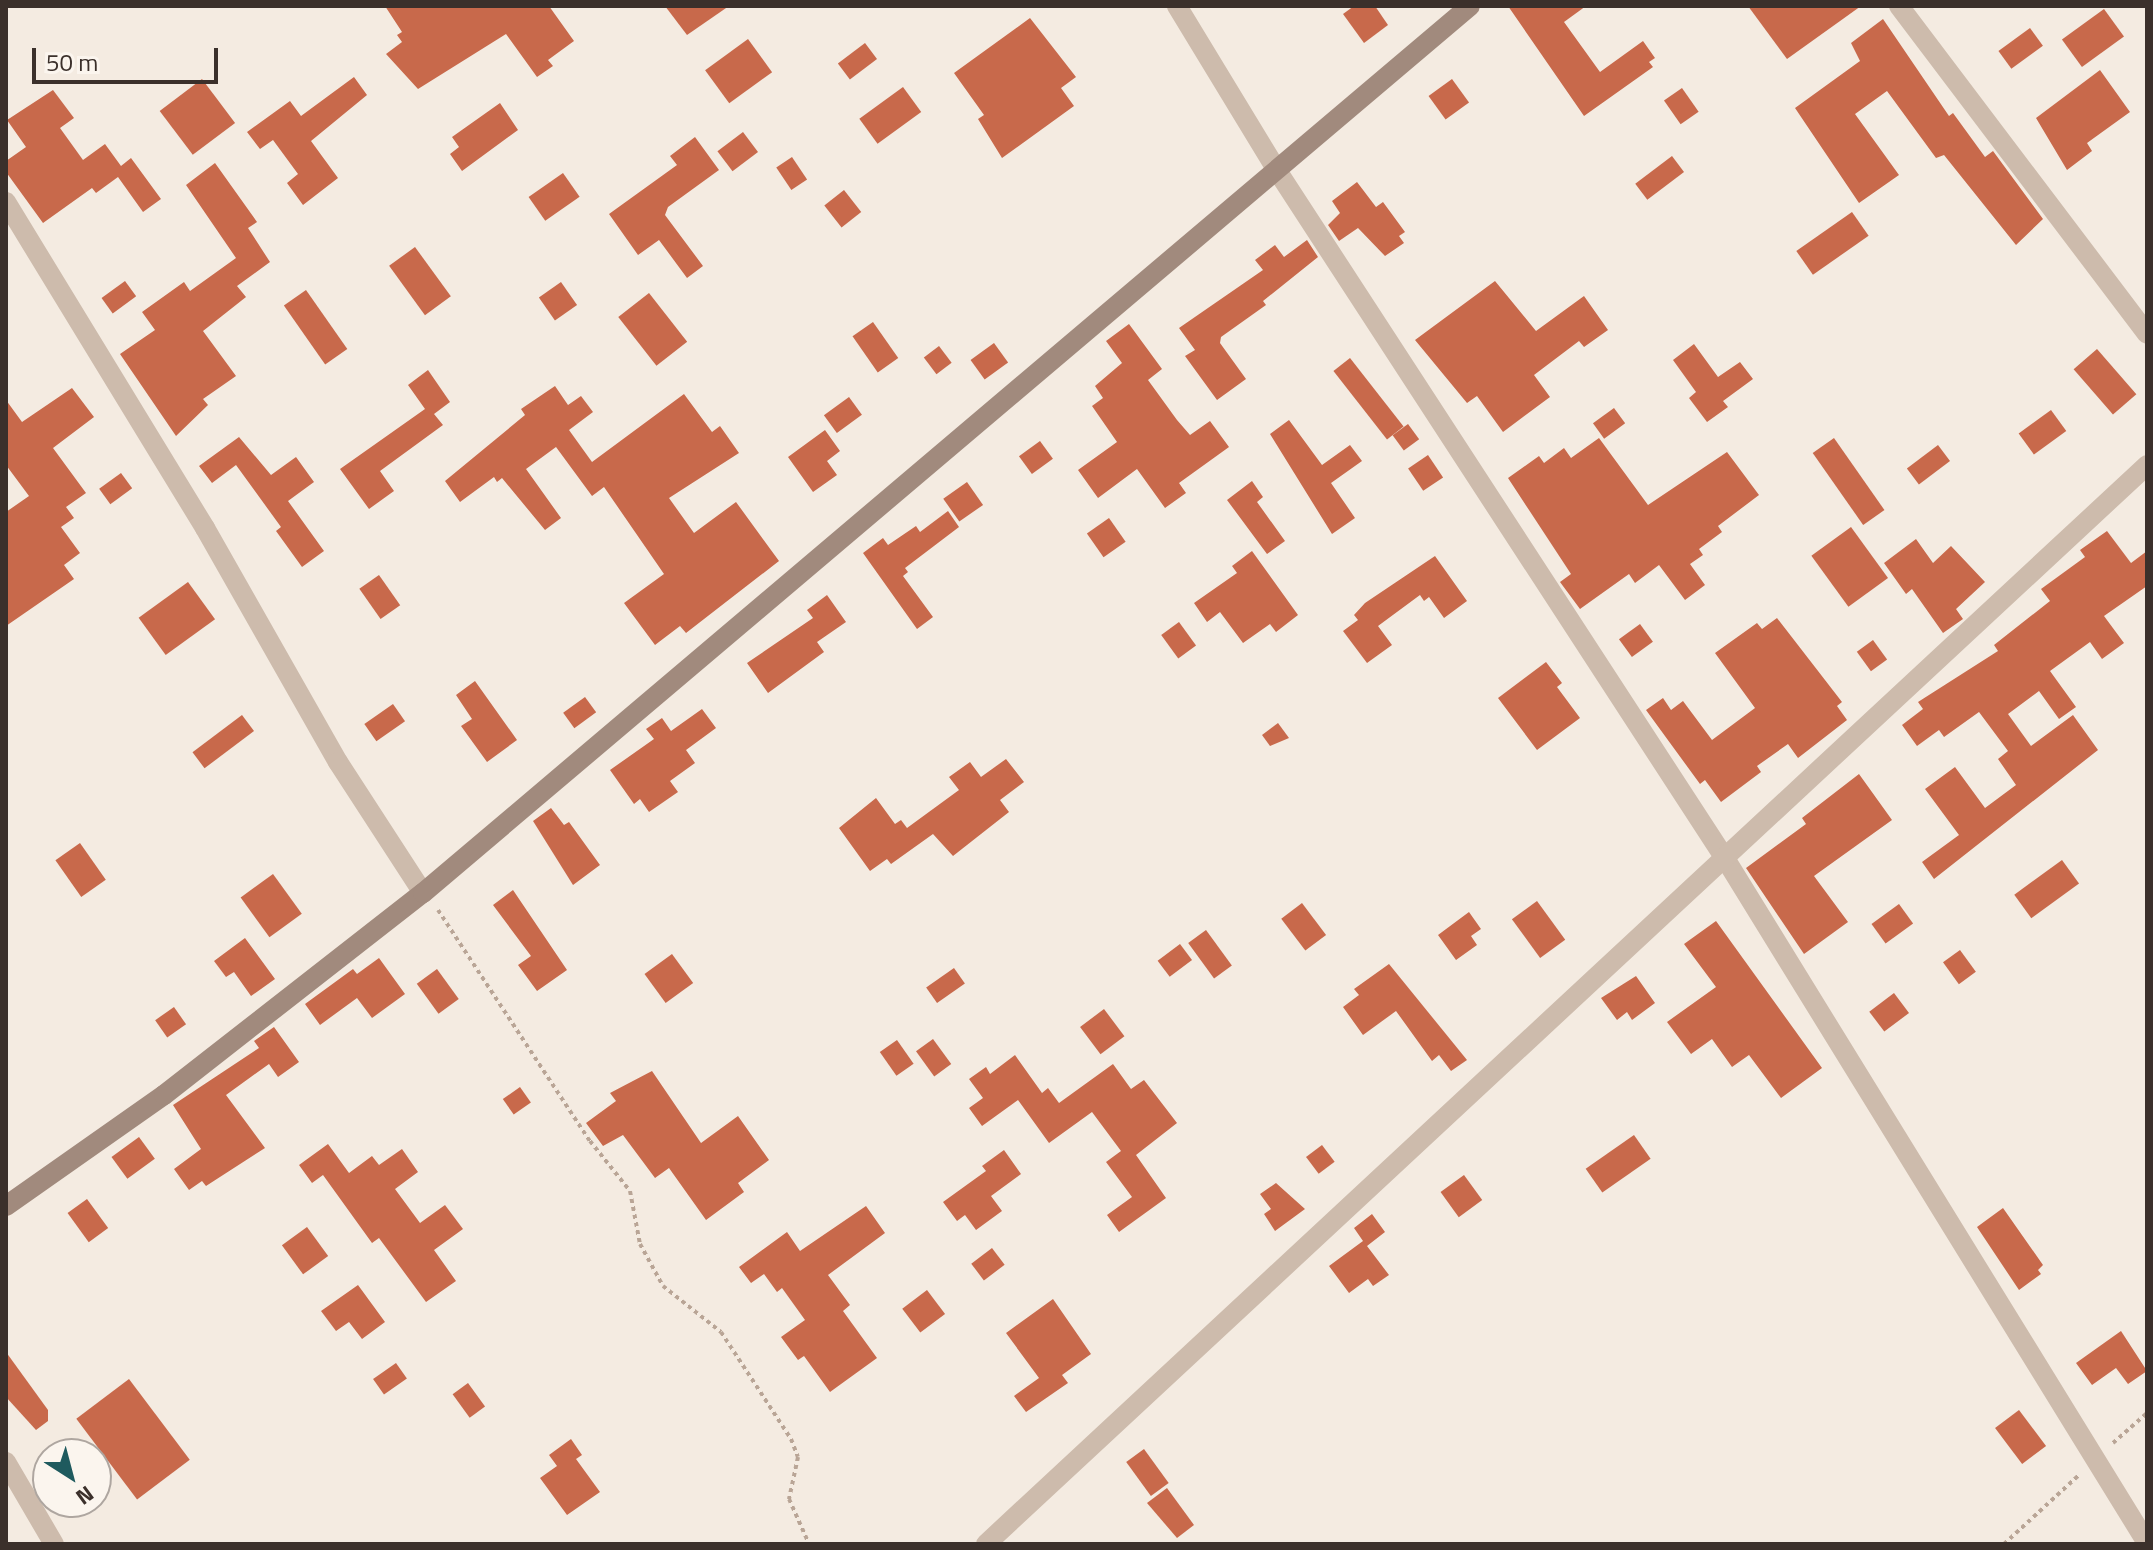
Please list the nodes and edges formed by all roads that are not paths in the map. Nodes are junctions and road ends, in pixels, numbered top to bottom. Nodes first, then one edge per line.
1 (1177, 6) edge
2 (1470, 6) edge
3 (1899, 6) edge
4 (1278, 172) junction
5 (6, 202) edge
6 (2147, 334) edge
7 (2147, 465) edge
8 (1726, 860) junction
9 (423, 893) junction
10 (6, 1206) edge
11 (6, 1462) edge
12 (2147, 1543) edge
13 (54, 1544) edge
14 (986, 1544) edge

1 - 4 street
2 - 4 street
3 - 6 street
4 - 8 street
4 - 9 street
5 - 9 street
7 - 8 street
8 - 12 street
8 - 14 street
9 - 10 street
11 - 13 street

